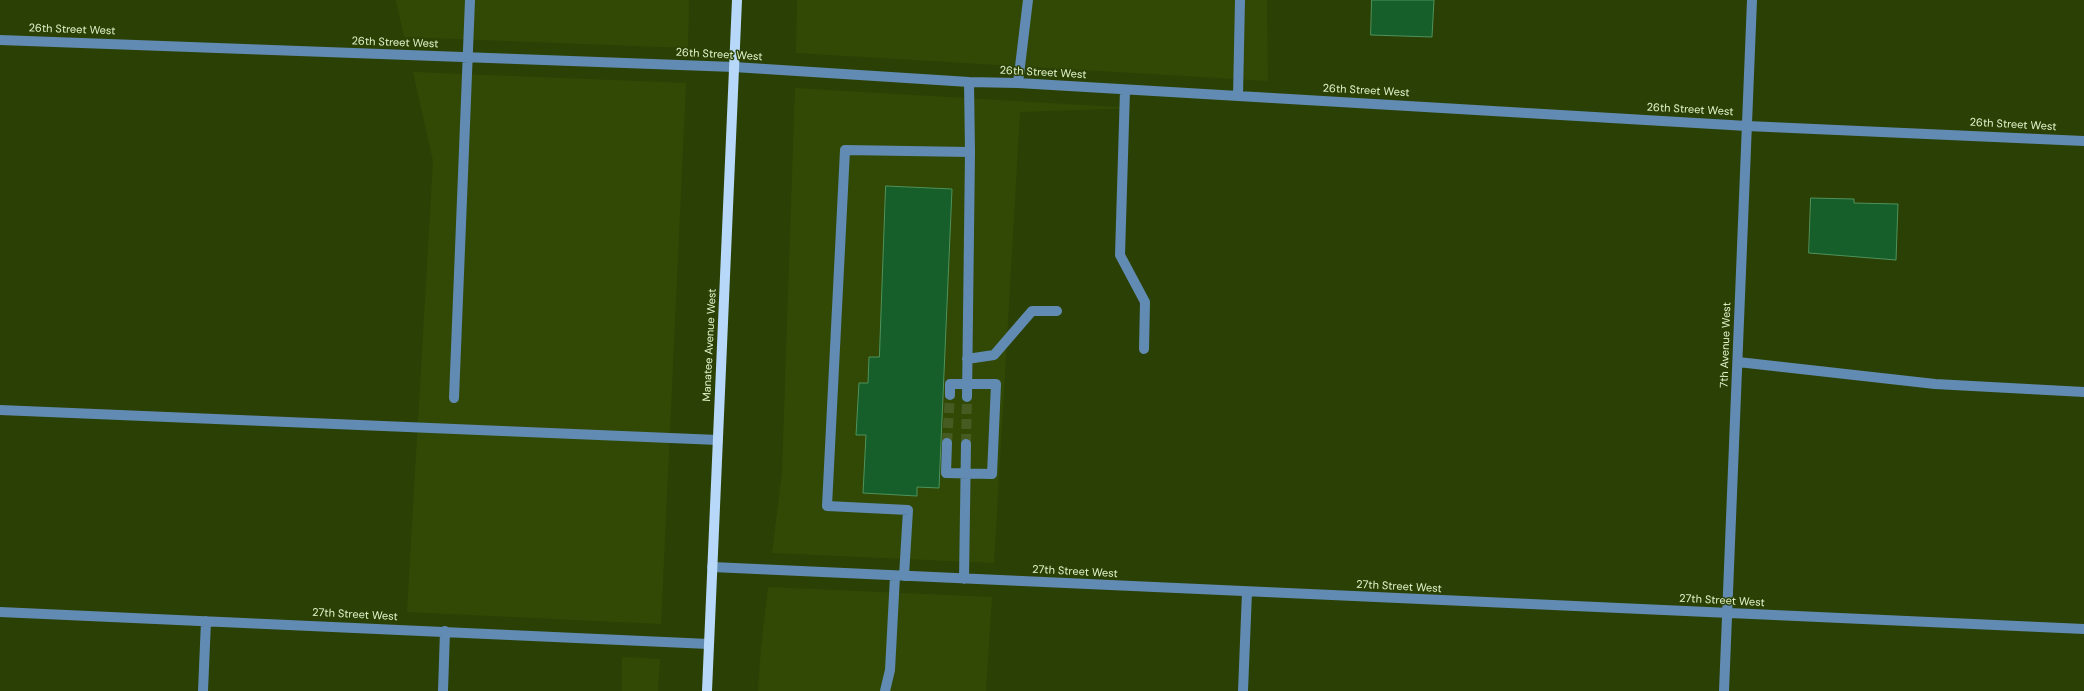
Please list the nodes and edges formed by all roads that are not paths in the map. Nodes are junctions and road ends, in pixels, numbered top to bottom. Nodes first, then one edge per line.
1 (470, 0) edge
2 (737, 0) edge
3 (1028, 0) edge
4 (1240, 0) edge
5 (1752, 0) edge
6 (0, 40) edge
7 (468, 57) junction
8 (734, 67) junction
9 (969, 82) junction
10 (1018, 83) junction
11 (1125, 90) junction
12 (1238, 96) junction
13 (1747, 126) junction
14 (2084, 141) edge
15 (970, 152) junction
16 (1057, 311) dead end
17 (1144, 349) dead end
18 (967, 359) junction
19 (1738, 362) junction
20 (967, 384) junction
21 (2084, 392) edge
22 (950, 395) tunnel mouth
23 (967, 397) tunnel mouth
24 (454, 398) dead end
25 (0, 410) edge
26 (718, 440) junction
27 (947, 443) tunnel mouth
28 (966, 444) tunnel mouth
29 (964, 473) junction
30 (712, 567) junction
31 (900, 576) junction
32 (964, 579) junction
33 (1247, 592) junction
34 (0, 612) edge
35 (1728, 614) junction
36 (206, 620) junction
37 (2084, 629) edge
38 (445, 631) junction
39 (709, 644) junction
40 (203, 691) edge
41 (443, 691) edge
42 (707, 691) edge
43 (885, 691) edge
44 (1243, 691) edge
45 (1724, 691) edge

1 - 7 street
2 - 8 main road, Manatee Avenue West
3 - 10 street
4 - 12 street
5 - 13 street, 7th Avenue West
6 - 7 street, 26th Street West
7 - 8 street, 26th Street West
7 - 24 street
8 - 9 street, 26th Street West
8 - 26 main road, Manatee Avenue West
9 - 10 street, 26th Street West
9 - 15 street
10 - 11 street, 26th Street West
11 - 12 street, 26th Street West
11 - 17 street
12 - 13 street, 26th Street West
13 - 14 street, 26th Street West
13 - 19 street, 7th Avenue West
15 - 18 street
15 - 31 street
16 - 18 street
18 - 20 street
19 - 21 street
19 - 35 street, 7th Avenue West
20 - 22 street
20 - 23 street
20 - 29 street
25 - 26 street
26 - 30 main road, Manatee Avenue West
27 - 29 street
28 - 29 street
29 - 32 street
30 - 31 street, 27th Street West
30 - 39 main road, Manatee Avenue West
31 - 32 street, 27th Street West
31 - 43 street
32 - 33 street, 27th Street West
33 - 35 street, 27th Street West
33 - 44 street
34 - 36 street, 27th Street West
35 - 37 street, 27th Street West
35 - 45 street, 7th Avenue West
36 - 38 street, 27th Street West
36 - 40 street
38 - 39 street, 27th Street West
38 - 41 street
39 - 42 main road, Manatee Avenue West

